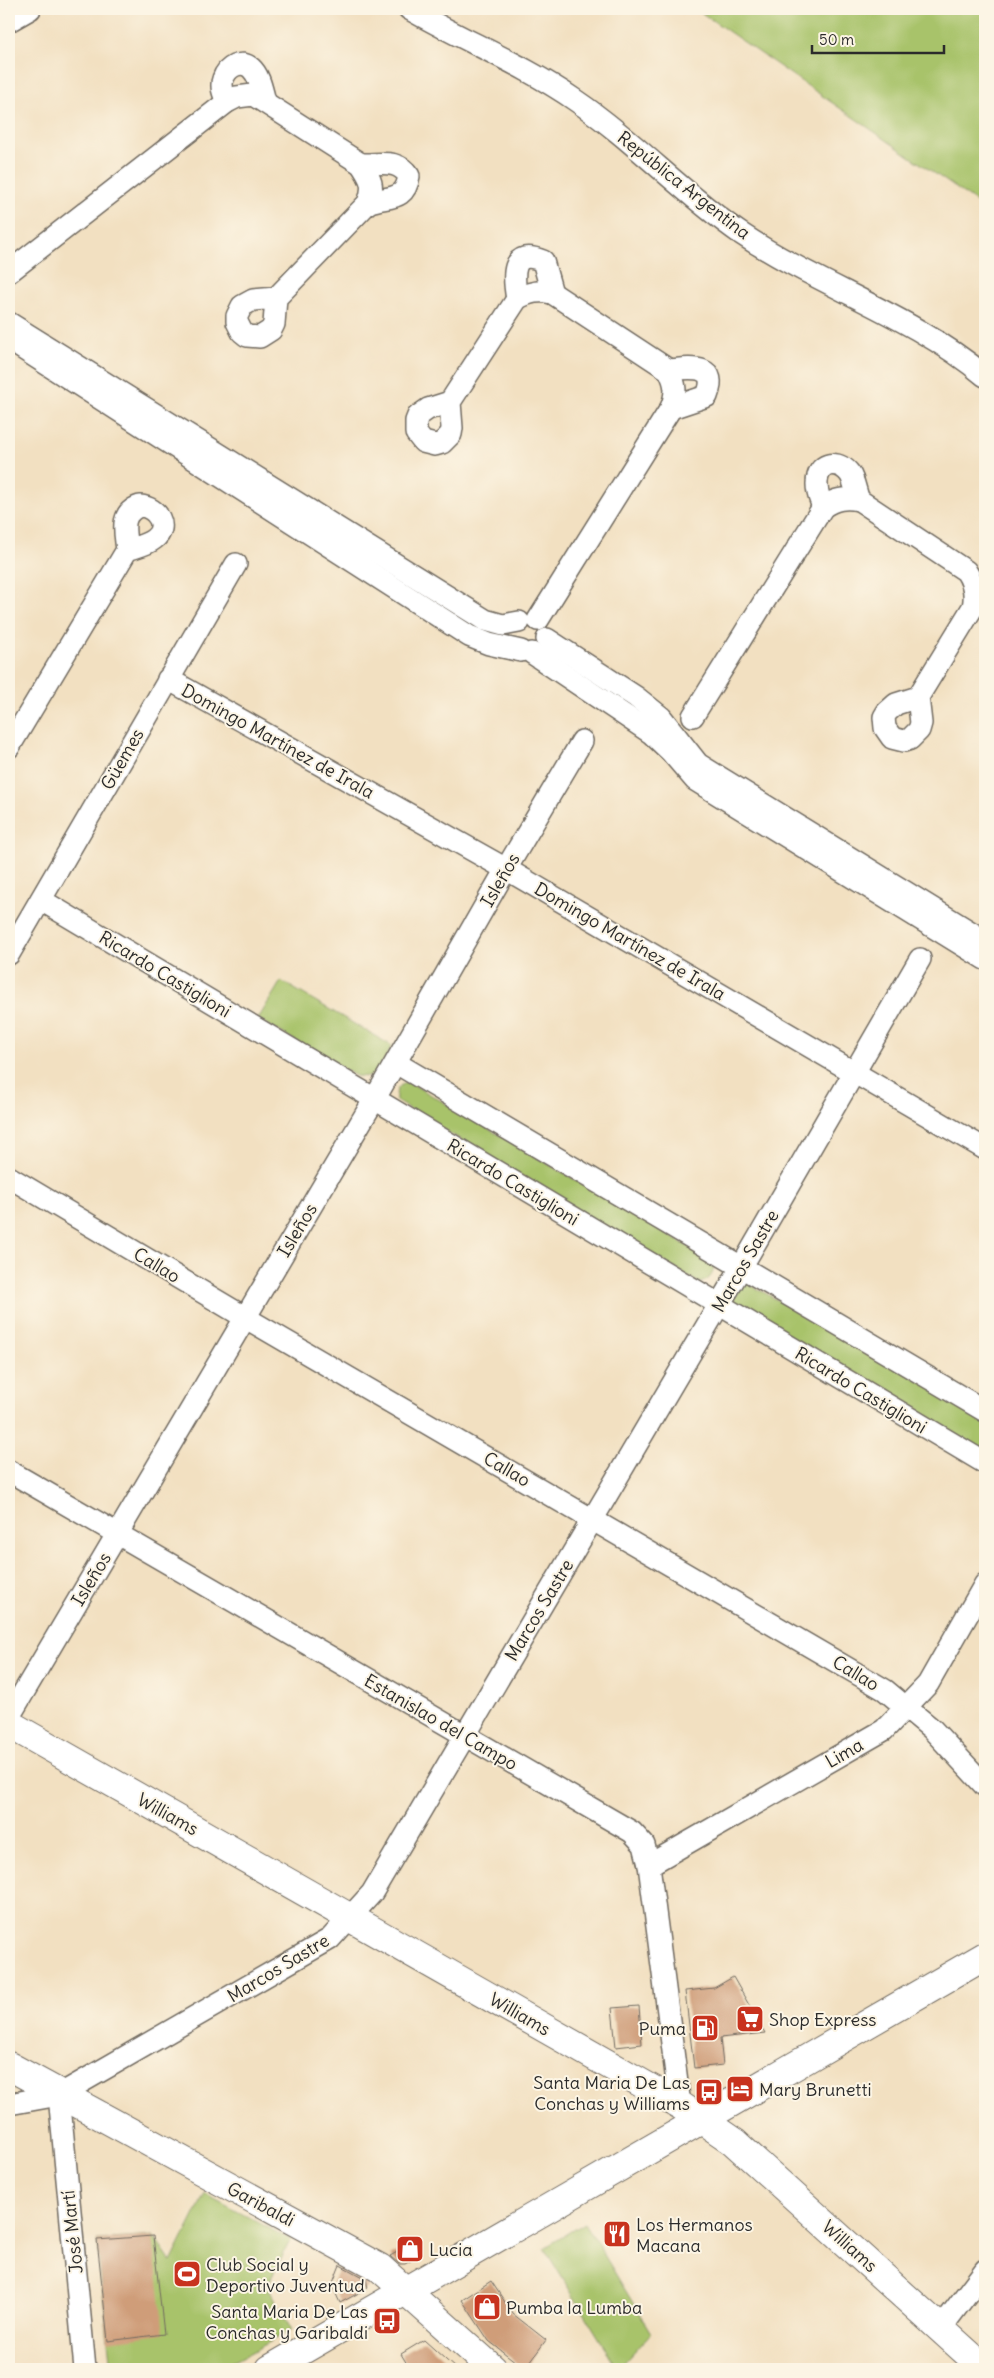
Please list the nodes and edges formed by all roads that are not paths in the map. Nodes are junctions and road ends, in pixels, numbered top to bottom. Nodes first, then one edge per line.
1 (30, 9) edge
2 (409, 9) edge
3 (9, 21) edge
4 (265, 101) junction
5 (227, 102) junction
6 (362, 164) junction
7 (368, 203) junction
8 (9, 272) edge
9 (552, 293) junction
10 (276, 298) dead end
11 (517, 298) junction
12 (9, 323) edge
13 (9, 340) edge
14 (669, 370) junction
15 (985, 376) edge
16 (450, 402) dead end
17 (671, 408) junction
18 (858, 500) junction
19 (823, 507) junction
20 (127, 550) dead end
21 (236, 564) dead end
22 (976, 570) edge
23 (979, 606) edge
24 (528, 621) junction
25 (533, 648) junction
26 (168, 679) junction
27 (918, 697) dead end
28 (661, 716) junction
29 (693, 716) junction
30 (582, 741) dead end
31 (9, 747) edge
32 (698, 764) junction
33 (506, 869) junction
34 (41, 900) junction
35 (985, 941) edge
36 (9, 954) edge
37 (985, 958) edge
38 (920, 959) dead end
39 (396, 1063) junction
40 (854, 1072) junction
41 (374, 1100) junction
42 (985, 1149) edge
43 (9, 1177) edge
44 (742, 1266) junction
45 (719, 1306) junction
46 (246, 1318) junction
47 (985, 1411) edge
48 (985, 1463) edge
49 (9, 1471) edge
50 (593, 1519) junction
51 (118, 1535) junction
52 (985, 1584) edge
53 (907, 1708) junction
54 (9, 1717) edge
55 (9, 1724) edge
56 (464, 1736) junction
57 (985, 1786) edge
58 (649, 1864) junction
59 (352, 1917) junction
60 (985, 1956) edge
61 (9, 2066) edge
62 (59, 2095) junction
63 (9, 2104) edge
64 (690, 2112) junction
65 (985, 2270) edge
66 (406, 2292) junction
67 (941, 2328) junction
68 (86, 2369) edge
69 (270, 2369) edge
70 (493, 2369) edge
71 (985, 2369) edge

1 - 3 street
2 - 15 street, República Argentina
4 - 5 street
4 - 5 street
4 - 6 street
5 - 8 street
6 - 7 street
6 - 7 street
7 - 10 street
9 - 11 street
9 - 11 street
9 - 14 street
11 - 16 street
12 - 24 street
13 - 25 street
14 - 17 street
14 - 17 street
17 - 24 street
18 - 19 street
18 - 19 street
18 - 22 street
19 - 29 street
20 - 31 street
21 - 26 street, Güemes
22 - 23 street
23 - 27 street
24 - 25 street
24 - 25 street
25 - 28 street
25 - 37 street
26 - 33 street, Domingo Martínez de Irala
26 - 34 street, Güemes
28 - 29 street
28 - 32 street
29 - 32 street
30 - 33 street, Isleños
32 - 35 street
33 - 39 street, Isleños
33 - 40 street, Domingo Martínez de Irala
34 - 36 street, Güemes
34 - 41 street, Ricardo Castiglioni
38 - 40 street, Marcos Sastre
39 - 41 street, Isleños
39 - 44 street
40 - 42 street, Domingo Martínez de Irala
40 - 44 street, Marcos Sastre
41 - 45 street, Ricardo Castiglioni
41 - 46 street, Isleños
43 - 46 street, Callao
44 - 45 street, Marcos Sastre
44 - 47 street
45 - 48 street, Ricardo Castiglioni
45 - 50 street, Marcos Sastre
46 - 50 street, Callao
46 - 51 street, Isleños
49 - 51 street, Estanislao del Campo
50 - 53 street, Callao
50 - 56 street, Marcos Sastre
51 - 54 street, Isleños
51 - 56 street, Estanislao del Campo
52 - 53 street, Lima
53 - 57 street, Callao
53 - 58 street, Lima
55 - 59 street, Williams
56 - 58 street, Estanislao del Campo
56 - 59 street, Marcos Sastre
58 - 64 street, Estanislao del Campo
59 - 62 street, Marcos Sastre
59 - 64 street, Williams
60 - 64 street
61 - 62 street, Garibaldi
62 - 63 street, Marcos Sastre
62 - 66 street, Garibaldi
62 - 68 street, José Martí
64 - 66 street
64 - 67 street, Williams
65 - 67 street
66 - 69 street
66 - 70 street, Garibaldi
67 - 71 street, Williams

